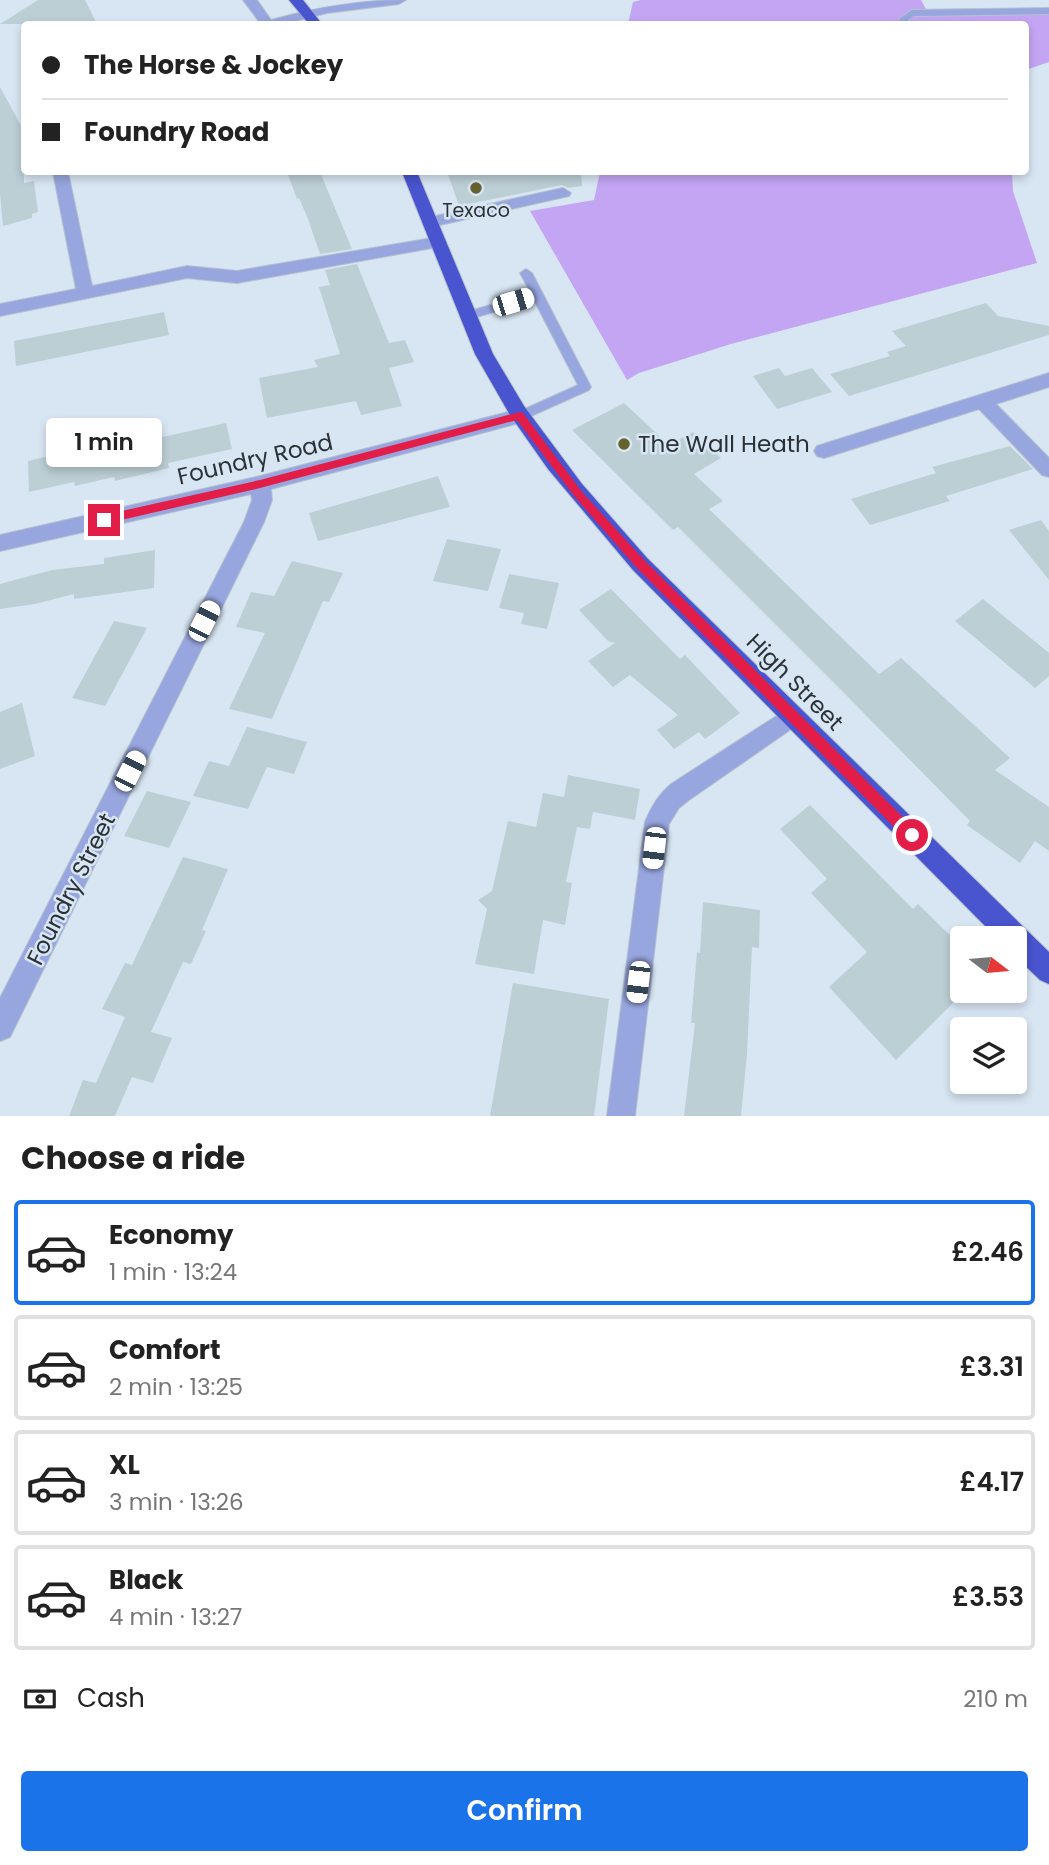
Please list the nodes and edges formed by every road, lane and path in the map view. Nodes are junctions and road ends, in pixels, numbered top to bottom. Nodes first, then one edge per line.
1 (250, 0) edge
2 (296, 0) edge
3 (399, 0) edge
4 (1049, 11) edge
5 (312, 19) edge
6 (267, 21) edge
7 (904, 21) edge
8 (61, 175) edge
9 (410, 175) edge
10 (563, 194) dead end
11 (431, 222) junction
12 (438, 242) junction
13 (526, 273) dead end
14 (85, 292) junction
15 (537, 295) junction
16 (0, 310) edge
17 (467, 316) junction
18 (1049, 380) edge
19 (983, 402) junction
20 (520, 416) junction
21 (824, 452) dead end
22 (1049, 470) edge
23 (260, 484) junction
24 (0, 543) edge
25 (792, 716) junction
26 (1049, 971) edge
27 (0, 1027) edge
28 (621, 1116) edge

1 - 6 street
2 - 5 highway
3 - 5 street
4 - 7 lane
8 - 14 street
9 - 11 highway, High Street
10 - 11 street
11 - 12 highway, High Street
12 - 14 street
12 - 17 highway, High Street
13 - 15 lane
14 - 16 street
15 - 17 lane
15 - 20 lane
17 - 20 highway, High Street
18 - 19 street
19 - 21 street
19 - 22 street
20 - 23 street, Foundry Road
20 - 25 highway, High Street
23 - 24 street, Foundry Road
23 - 27 street, Foundry Street
25 - 26 highway, High Street
25 - 28 street

